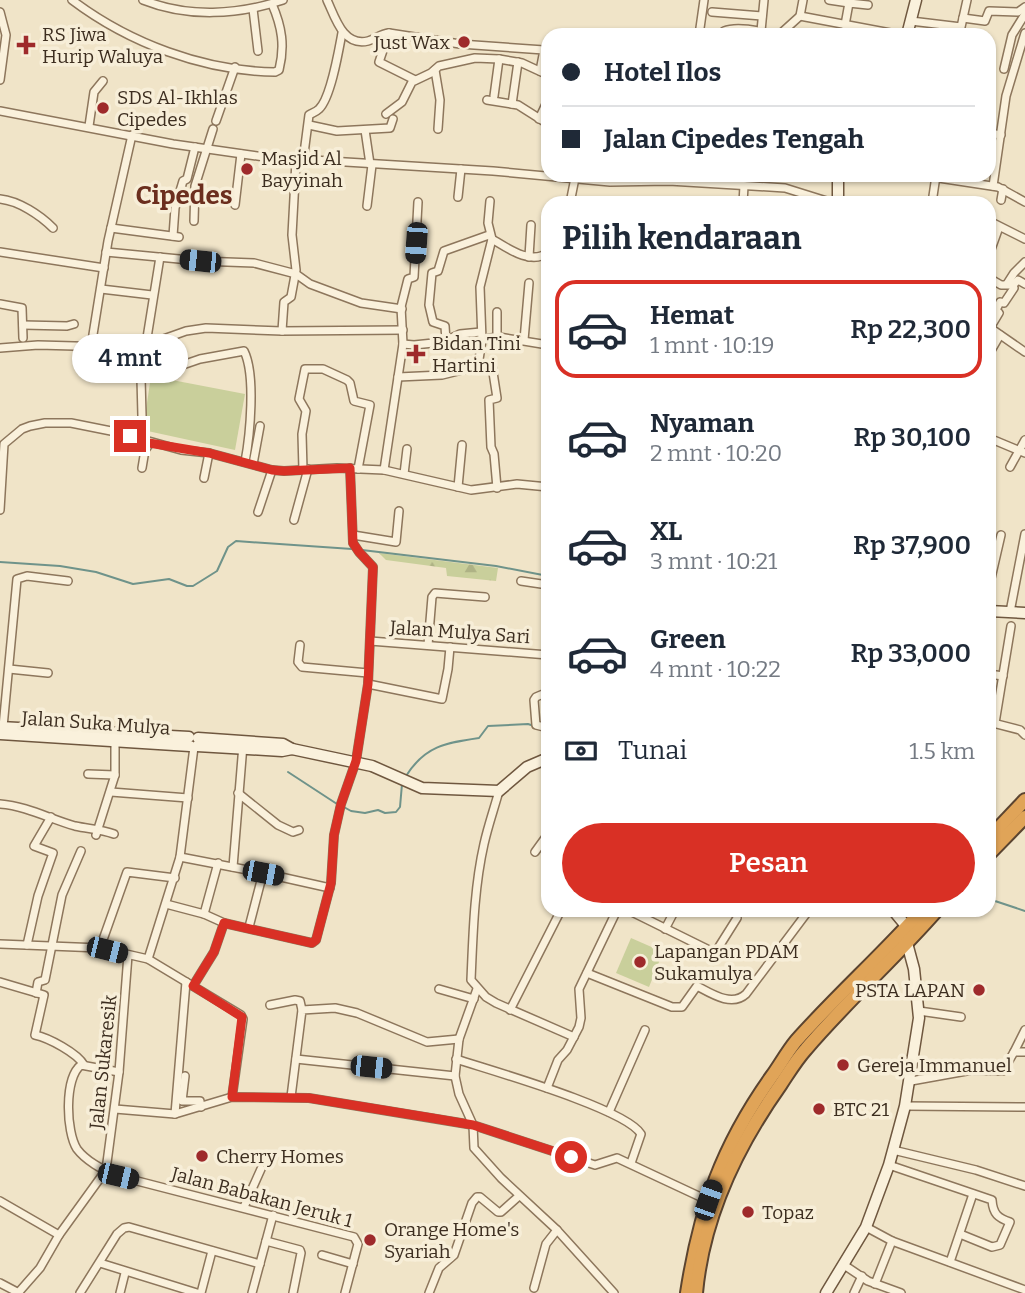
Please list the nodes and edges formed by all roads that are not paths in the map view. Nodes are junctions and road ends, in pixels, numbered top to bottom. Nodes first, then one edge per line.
1 (72, 0) edge
2 (143, 0) edge
3 (283, 0) edge
4 (327, 0) edge
5 (704, 0) edge
6 (764, 0) edge
7 (803, 0) edge
8 (829, 0) edge
9 (916, 0) edge
10 (967, 0) edge
11 (268, 3) edge
12 (849, 3) junction
13 (868, 5) dead end
14 (1025, 7) edge
15 (253, 9) junction
16 (0, 12) edge
17 (712, 12) dead end
18 (1025, 14) edge
19 (762, 16) junction
20 (800, 16) junction
21 (963, 18) junction
22 (911, 21) junction
23 (842, 25) junction
24 (700, 28) edge
25 (761, 28) edge
26 (787, 28) edge
27 (841, 28) edge
28 (861, 28) edge
29 (908, 28) edge
30 (342, 33) junction
31 (389, 33) junction
32 (1025, 33) edge
33 (541, 50) edge
34 (258, 51) dead end
35 (499, 59) junction
36 (518, 62) junction
37 (541, 66) edge
38 (235, 67) junction
39 (1004, 69) dead end
40 (435, 70) junction
41 (540, 71) joint
42 (0, 80) edge
43 (415, 80) junction
44 (103, 81) dead end
45 (512, 104) junction
46 (0, 111) edge
47 (541, 115) edge
48 (539, 119) joint
49 (309, 125) junction
50 (89, 126) junction
51 (439, 129) dead end
52 (365, 130) junction
53 (996, 134) edge
54 (132, 135) junction
55 (1001, 135) junction
56 (195, 147) junction
57 (205, 149) junction
58 (242, 154) junction
59 (300, 161) junction
60 (371, 164) junction
61 (996, 167) edge
62 (461, 169) junction
63 (541, 173) edge
64 (707, 182) edge
65 (935, 182) edge
66 (970, 182) edge
67 (994, 182) edge
68 (744, 186) junction
69 (993, 186) junction
70 (1003, 189) junction
71 (743, 196) edge
72 (806, 196) edge
73 (933, 196) dead end
74 (458, 197) dead end
75 (0, 199) edge
76 (1001, 200) dead end
77 (490, 201) dead end
78 (418, 202) dead end
79 (1025, 202) edge
80 (235, 205) dead end
81 (367, 206) dead end
82 (194, 220) dead end
83 (531, 225) dead end
84 (996, 226) edge
85 (999, 227) junction
86 (53, 228) dead end
87 (111, 228) junction
88 (996, 235) edge
89 (490, 237) junction
90 (1025, 239) edge
91 (106, 252) junction
92 (0, 253) edge
93 (541, 256) edge
94 (160, 257) junction
95 (529, 257) junction
96 (1025, 262) edge
97 (104, 268) junction
98 (296, 274) junction
99 (996, 282) edge
100 (529, 283) dead end
101 (1010, 284) junction
102 (1025, 284) edge
103 (101, 289) junction
104 (152, 295) junction
105 (0, 304) edge
106 (402, 309) junction
107 (996, 310) edge
108 (497, 312) dead end
109 (23, 324) junction
110 (74, 324) dead end
111 (403, 330) junction
112 (282, 331) junction
113 (996, 332) edge
114 (482, 335) junction
115 (1000, 335) junction
116 (497, 337) junction
117 (23, 338) dead end
118 (524, 340) junction
119 (446, 341) junction
120 (996, 342) edge
121 (146, 344) junction
122 (403, 344) junction
123 (541, 344) edge
124 (91, 347) junction
125 (0, 348) edge
126 (1025, 352) edge
127 (478, 366) junction
128 (398, 377) junction
129 (260, 426) dead end
130 (138, 439) junction
131 (1025, 440) edge
132 (996, 441) edge
133 (149, 443) junction
134 (462, 445) dead end
135 (1, 449) edge
136 (407, 449) dead end
137 (1022, 452) edge
138 (209, 453) junction
139 (249, 463) junction
140 (1010, 467) dead end
141 (142, 468) dead end
142 (354, 468) junction
143 (305, 469) junction
144 (272, 470) junction
145 (384, 470) junction
146 (404, 474) junction
147 (204, 478) dead end
148 (541, 486) edge
149 (458, 487) junction
150 (497, 488) junction
151 (0, 510) edge
152 (399, 511) dead end
153 (258, 512) dead end
154 (294, 520) dead end
155 (1025, 534) edge
156 (1002, 535) dead end
157 (353, 539) junction
158 (996, 559) edge
159 (68, 581) dead end
160 (521, 581) dead end
161 (541, 584) edge
162 (485, 597) dead end
163 (996, 611) edge
164 (1010, 612) junction
165 (1025, 613) edge
166 (1011, 626) dead end
167 (370, 641) junction
168 (300, 645) dead end
169 (428, 645) junction
170 (450, 647) junction
171 (541, 654) edge
172 (9, 669) junction
173 (368, 673) junction
174 (48, 674) dead end
175 (996, 675) edge
176 (1003, 676) junction
177 (368, 684) junction
178 (541, 695) edge
179 (996, 706) edge
180 (996, 724) edge
181 (541, 726) edge
182 (1, 729) edge
183 (1025, 735) edge
184 (115, 738) junction
185 (194, 743) junction
186 (243, 745) junction
187 (356, 761) junction
188 (541, 761) edge
189 (88, 774) dead end
190 (114, 775) junction
191 (499, 791) junction
192 (111, 792) junction
193 (238, 793) junction
194 (188, 798) junction
195 (1025, 800) edge
196 (0, 804) edge
197 (51, 817) junction
198 (1023, 824) edge
199 (299, 830) dead end
200 (97, 831) junction
201 (996, 831) edge
202 (114, 834) dead end
203 (541, 844) edge
204 (996, 848) edge
205 (81, 851) dead end
206 (535, 852) dead end
207 (180, 857) junction
208 (218, 863) junction
209 (233, 867) junction
210 (263, 873) junction
211 (175, 878) junction
212 (330, 888) junction
213 (166, 904) junction
214 (204, 914) junction
215 (557, 917) edge
216 (614, 917) edge
217 (642, 917) edge
218 (671, 917) edge
219 (804, 917) edge
220 (899, 917) edge
221 (916, 917) edge
222 (931, 917) edge
223 (737, 918) dead end
224 (224, 923) junction
225 (249, 927) junction
226 (907, 927) junction
227 (665, 929) junction
228 (907, 943) junction
229 (0, 944) edge
230 (27, 945) junction
231 (51, 946) junction
232 (100, 948) junction
233 (128, 955) junction
234 (148, 959) junction
235 (587, 973) junction
236 (0, 982) edge
237 (190, 984) junction
238 (439, 989) dead end
239 (477, 989) junction
240 (36, 993) junction
241 (474, 999) junction
242 (270, 1005) dead end
243 (302, 1010) junction
244 (510, 1010) junction
245 (919, 1011) junction
246 (961, 1017) dead end
247 (645, 1030) dead end
248 (1025, 1030) edge
249 (574, 1037) junction
250 (459, 1039) junction
251 (1014, 1052) junction
252 (1025, 1052) edge
253 (296, 1059) junction
254 (456, 1059) junction
255 (83, 1065) junction
256 (120, 1072) junction
257 (185, 1076) dead end
258 (455, 1076) junction
259 (911, 1082) junction
260 (547, 1088) junction
261 (232, 1097) junction
262 (291, 1097) junction
263 (905, 1106) junction
264 (201, 1107) junction
265 (1025, 1107) edge
266 (116, 1109) junction
267 (609, 1112) junction
268 (175, 1114) junction
269 (473, 1125) junction
270 (894, 1147) junction
271 (631, 1163) junction
272 (889, 1165) junction
273 (261, 1169) dead end
274 (106, 1170) junction
275 (1025, 1185) edge
276 (973, 1194) junction
277 (519, 1196) junction
278 (708, 1200) junction
279 (0, 1201) edge
280 (244, 1207) junction
281 (273, 1214) junction
282 (866, 1227) junction
283 (556, 1230) junction
284 (960, 1234) junction
285 (59, 1235) junction
286 (265, 1241) junction
287 (892, 1241) junction
288 (212, 1251) junction
289 (322, 1255) dead end
290 (950, 1262) junction
291 (100, 1263) junction
292 (260, 1264) junction
293 (353, 1264) junction
294 (844, 1265) junction
295 (125, 1273) junction
296 (862, 1276) junction
297 (0, 1283) edge
298 (160, 1283) junction
299 (875, 1284) junction
300 (534, 1288) dead end
301 (1025, 1290) edge
302 (19, 1293) edge
303 (80, 1293) edge
304 (120, 1293) edge
305 (158, 1293) edge
306 (199, 1293) edge
307 (252, 1293) edge
308 (293, 1293) edge
309 (345, 1293) edge
310 (429, 1293) edge
311 (614, 1293) edge
312 (687, 1293) edge
313 (696, 1293) edge
314 (826, 1293) edge
315 (854, 1293) edge
316 (901, 1293) edge

1 - 38 street
2 - 15 street
3 - 11 street
4 - 30 street
5 - 24 street
6 - 19 street
7 - 20 street
8 - 12 street
9 - 22 street
10 - 21 street
11 - 15 street
11 - 38 street
12 - 13 street
12 - 23 street
14 - 21 street
15 - 34 street
16 - 42 street
17 - 19 street
18 - 39 street
19 - 25 street
20 - 23 street
20 - 26 street
21 - 22 street
22 - 29 street
23 - 27 street
23 - 28 street
30 - 31 street
30 - 49 street
31 - 33 street
31 - 43 street
32 - 55 street
35 - 36 street
35 - 40 street
35 - 45 street
36 - 41 street
36 - 45 street
37 - 41 street
38 - 57 street
40 - 43 street
40 - 51 street
43 - 52 street
44 - 50 street
45 - 48 street
46 - 50 street
47 - 48 street
49 - 52 street
49 - 59 street
50 - 54 street
52 - 60 street
53 - 55 street
54 - 56 street
54 - 87 street
55 - 61 street
56 - 57 street
56 - 87 street
57 - 58 street
57 - 82 street
58 - 59 street
58 - 80 street
59 - 60 street
59 - 98 street
60 - 62 street
60 - 81 street
62 - 63 street
62 - 74 street
64 - 68 street
65 - 73 street
66 - 69 street
67 - 69 street
68 - 71 street
68 - 72 street
69 - 70 street
70 - 76 street
70 - 79 street
75 - 86 street
77 - 89 street
78 - 106 street
83 - 95 street
84 - 85 street
85 - 88 street
85 - 90 street
87 - 91 street
89 - 95 street
89 - 114 street
89 - 119 street
91 - 94 street
91 - 97 street
92 - 97 street
93 - 95 street
94 - 98 street
94 - 104 street
96 - 101 street
97 - 103 street
98 - 106 street
98 - 112 street
99 - 101 street
100 - 118 street
101 - 102 street
101 - 107 street
103 - 104 street
103 - 124 street
104 - 121 street
105 - 109 street
106 - 111 street
108 - 116 street
109 - 110 street
109 - 117 street
111 - 112 street
111 - 122 street
112 - 121 street
113 - 115 street
114 - 116 street
114 - 119 street
114 - 127 street
115 - 120 street
115 - 126 street
116 - 118 street
118 - 123 street
119 - 122 street
121 - 124 street
122 - 128 street
124 - 125 street
127 - 128 street
127 - 150 street
128 - 145 street
129 - 139 street
130 - 133 street
130 - 135 street
130 - 139 street
131 - 137 street
132 - 137 street
133 - 138 street
133 - 141 street
134 - 149 street
135 - 151 street
136 - 146 street
137 - 140 street
138 - 139 street
138 - 147 street
139 - 144 street
142 - 143 street
142 - 143 street
142 - 145 street
142 - 157 street
143 - 144 street
143 - 154 street
144 - 153 street
145 - 146 street
146 - 149 street
148 - 150 street
149 - 150 street
152 - 157 street
155 - 164 street
156 - 158 street
157 - 167 street
159 - 172 street
160 - 161 street
162 - 169 street
163 - 164 street
164 - 165 street
166 - 176 street
167 - 169 street, Jalan Mulya Sari
167 - 173 street
168 - 173 street
169 - 170 street, Jalan Mulya Sari
170 - 171 street, Jalan Mulya Sari
170 - 177 street
172 - 174 street
172 - 182 street
173 - 177 street
175 - 176 street
176 - 179 street
177 - 187 street
178 - 181 street
180 - 183 street
182 - 184 street, Jalan Suka Mulya
184 - 185 street, Jalan Suka Mulya
184 - 190 street
185 - 186 street, Jalan Suka Mulya
185 - 194 street
186 - 187 street, Jalan Suka Mulya
186 - 193 street
187 - 191 street, Jalan Suka Mulya
187 - 212 street
188 - 191 street
189 - 190 street
190 - 192 street
191 - 239 street
192 - 194 street
192 - 200 street
193 - 199 street
193 - 209 street
194 - 207 street
195 - 201 highway
196 - 197 street
197 - 200 street
197 - 230 street
198 - 204 highway
200 - 202 street
203 - 206 street
205 - 231 street
207 - 208 street
207 - 211 street
208 - 209 street
208 - 214 street
209 - 210 street
210 - 212 street
210 - 225 street
211 - 213 street
211 - 232 street
212 - 225 street
213 - 214 street
213 - 234 street
214 - 224 street
215 - 244 street
216 - 235 street
217 - 227 street
218 - 227 street
219 - 235 street
220 - 226 street
221 - 226 highway
222 - 228 highway
223 - 227 street
224 - 225 street
224 - 237 street
226 - 278 highway
228 - 245 street
228 - 313 highway
229 - 230 street
230 - 231 street
231 - 232 street
231 - 240 street
232 - 233 street
233 - 234 street
233 - 256 street, Jalan Sukaresik
234 - 237 street
235 - 249 street
236 - 240 street
237 - 261 street
237 - 268 street
238 - 241 street
239 - 241 street
239 - 244 street
240 - 255 street
241 - 250 street
242 - 243 street
243 - 250 street
243 - 253 street
244 - 249 street
245 - 246 street
245 - 259 street
247 - 267 street
248 - 251 street
249 - 260 street
250 - 254 street
251 - 252 street
251 - 259 street
253 - 258 street
253 - 262 street
254 - 258 street
254 - 260 street
255 - 256 street
255 - 274 street, Jalan Babakan Jeruk 1
256 - 266 street, Jalan Sukaresik
257 - 264 street
258 - 269 street
259 - 263 street
260 - 267 street
261 - 262 street
261 - 264 street
262 - 269 street
263 - 265 street
263 - 270 street
264 - 268 street
266 - 268 street
266 - 274 street, Jalan Sukaresik
267 - 271 street
269 - 271 street
269 - 277 street
270 - 272 street
270 - 275 street
271 - 278 street
272 - 276 street
272 - 282 street
273 - 280 street
274 - 280 street, Jalan Babakan Jeruk 1
274 - 285 street
276 - 284 street
276 - 284 street
277 - 283 street
277 - 310 street
278 - 312 highway
279 - 285 street
280 - 281 street, Jalan Babakan Jeruk 1
281 - 286 street
281 - 293 street, Jalan Babakan Jeruk 1
282 - 287 street
282 - 294 street
283 - 300 street
283 - 311 street
284 - 290 street
285 - 302 street
286 - 292 street
286 - 308 street
287 - 290 street
287 - 299 street
288 - 291 street
288 - 292 street
288 - 306 street
289 - 293 street
290 - 301 street
291 - 295 street
291 - 303 street
292 - 307 street
293 - 309 street, Jalan Babakan Jeruk 1
294 - 296 street
294 - 314 street
295 - 298 street
295 - 304 street
296 - 299 street
296 - 315 street
297 - 302 street
298 - 305 street
298 - 306 street
299 - 316 street

